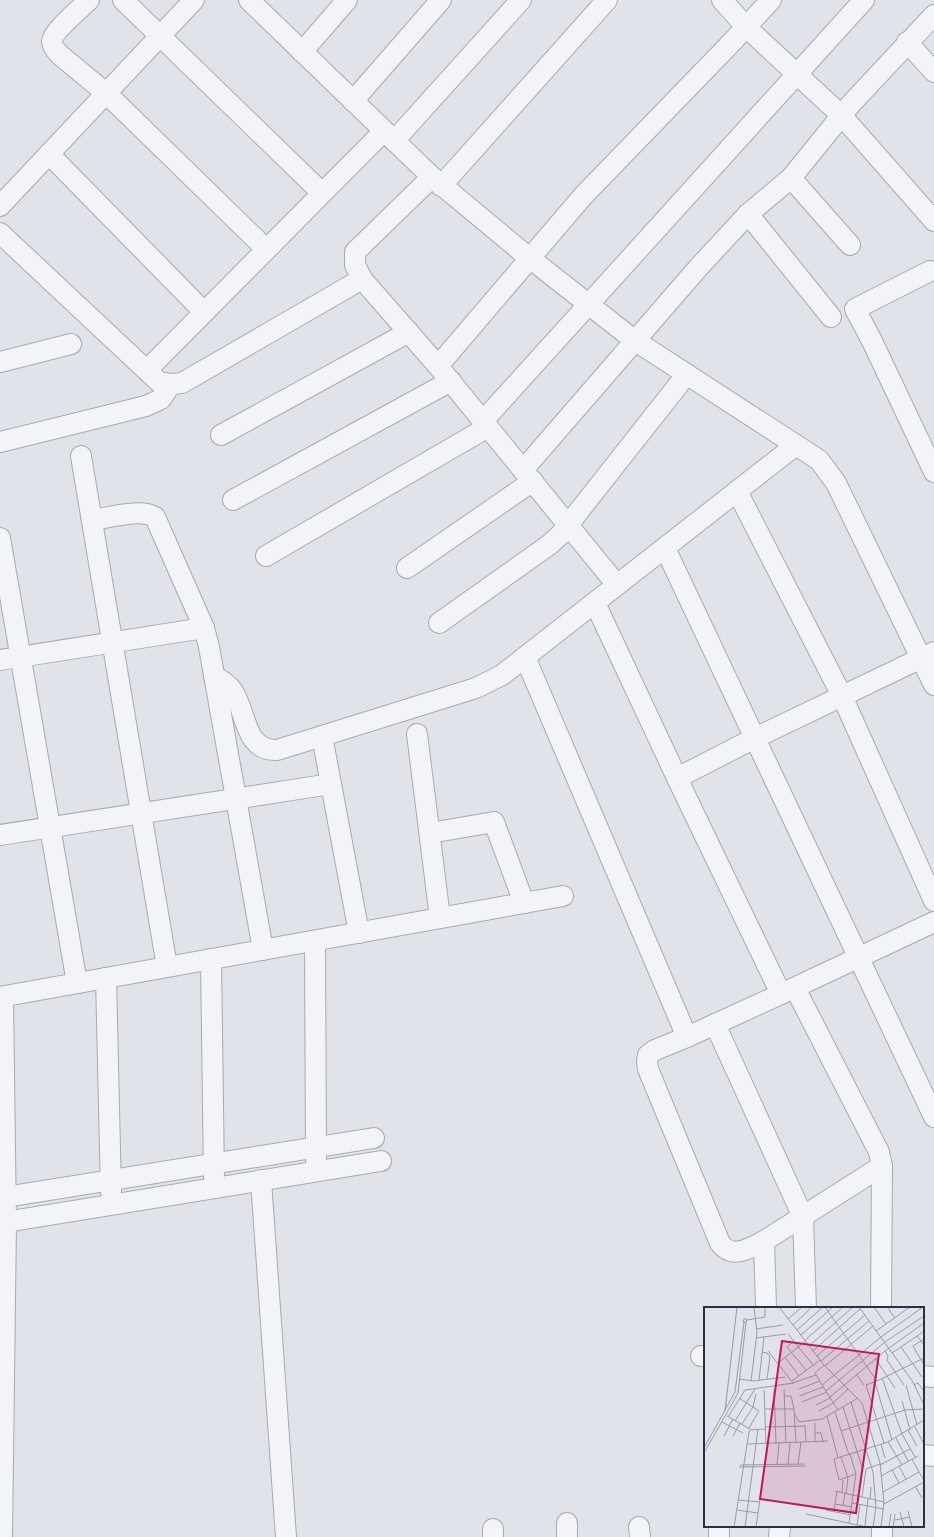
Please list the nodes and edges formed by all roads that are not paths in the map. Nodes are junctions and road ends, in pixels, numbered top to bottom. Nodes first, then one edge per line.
1 (89, 0) edge
2 (123, 0) edge
3 (194, 0) edge
4 (347, 0) edge
5 (441, 0) edge
6 (521, 0) edge
7 (607, 0) edge
8 (722, 0) edge
9 (771, 0) edge
10 (864, 0) edge
11 (260, 4) edge
12 (934, 15) edge
13 (746, 27) junction
14 (160, 36) junction
15 (908, 42) junction
16 (302, 52) junction
17 (934, 72) edge
18 (797, 74) junction
19 (106, 93) junction
20 (353, 101) junction
21 (842, 116) junction
22 (389, 136) junction
23 (49, 154) junction
24 (791, 178) junction
25 (437, 181) junction
26 (322, 193) junction
27 (0, 206) edge
28 (748, 214) junction
29 (934, 221) edge
30 (0, 233) edge
31 (850, 245) dead end
32 (266, 249) junction
33 (531, 259) junction
34 (933, 273) edge
35 (362, 278) junction
36 (588, 304) junction
37 (204, 312) junction
38 (831, 316) dead end
39 (409, 332) junction
40 (634, 340) junction
41 (71, 344) dead end
42 (0, 362) edge
43 (438, 366) junction
44 (147, 370) junction
45 (687, 374) junction
46 (451, 382) junction
47 (171, 384) junction
48 (485, 424) junction
49 (221, 435) dead end
50 (0, 442) edge
51 (796, 445) junction
52 (81, 456) dead end
53 (934, 472) edge
54 (528, 476) junction
55 (737, 491) junction
56 (233, 500) dead end
57 (92, 520) junction
58 (569, 524) junction
59 (0, 538) edge
60 (665, 548) junction
61 (266, 556) dead end
62 (407, 568) dead end
63 (617, 585) junction
64 (595, 603) junction
65 (439, 622) dead end
66 (204, 628) junction
67 (112, 643) junction
68 (928, 655) edge
69 (20, 657) junction
70 (525, 657) junction
71 (0, 660) edge
72 (214, 676) junction
73 (934, 685) edge
74 (842, 696) junction
75 (417, 734) dead end
76 (322, 736) junction
77 (755, 738) junction
78 (677, 778) junction
79 (331, 784) junction
80 (236, 799) junction
81 (141, 813) junction
82 (50, 827) junction
83 (430, 833) junction
84 (0, 835) edge
85 (563, 896) dead end
86 (934, 901) edge
87 (524, 903) junction
88 (440, 918) junction
89 (934, 922) edge
90 (359, 933) junction
91 (315, 941) junction
92 (263, 950) junction
93 (858, 958) junction
94 (212, 959) junction
95 (167, 967) junction
96 (106, 978) junction
97 (76, 983) junction
98 (788, 991) junction
99 (2, 997) edge
100 (714, 1024) junction
101 (687, 1037) junction
102 (934, 1117) edge
103 (374, 1138) dead end
104 (316, 1148) junction
105 (381, 1161) dead end
106 (214, 1164) junction
107 (882, 1166) junction
108 (316, 1172) junction
109 (110, 1180) junction
110 (261, 1180) junction
111 (214, 1188) junction
112 (3, 1197) edge
113 (111, 1205) junction
114 (803, 1217) junction
115 (3, 1222) edge
116 (764, 1241) junction
117 (766, 1307) edge
118 (806, 1307) edge
119 (881, 1307) edge
120 (924, 1376) edge
121 (934, 1377) edge
122 (924, 1455) edge
123 (934, 1456) edge
124 (780, 1527) edge
125 (2, 1537) edge
126 (286, 1537) edge
127 (779, 1537) edge

1 - 19 street
2 - 14 street
3 - 14 street
4 - 16 street
5 - 20 street
6 - 22 street
7 - 25 street
8 - 13 street
9 - 13 street
10 - 18 street
11 - 16 street
12 - 15 street
13 - 18 street
13 - 33 street
14 - 19 street
14 - 26 street
15 - 17 street
15 - 21 street
16 - 20 street
18 - 21 street
18 - 36 street
19 - 23 street
19 - 32 street
20 - 22 street
21 - 24 street
21 - 29 street
22 - 25 street
22 - 26 street
23 - 27 street
23 - 37 street
24 - 28 street
24 - 31 street
25 - 33 street
25 - 35 street
26 - 32 street
28 - 38 street
28 - 40 street
30 - 44 street
32 - 37 street
33 - 36 street
33 - 43 street
34 - 53 street
35 - 39 street
35 - 47 street
36 - 40 street
36 - 48 street
37 - 44 street
39 - 43 street
39 - 49 street
40 - 45 street
40 - 54 street
41 - 42 street
43 - 46 street
44 - 47 street
45 - 51 street
45 - 58 street
46 - 48 street
46 - 56 street
47 - 50 street
48 - 54 street
48 - 61 street
51 - 55 street
51 - 68 street
52 - 57 street
54 - 58 street
54 - 62 street
55 - 60 street
55 - 74 street
57 - 66 street
57 - 67 street
58 - 63 street
58 - 65 street
59 - 69 street
60 - 63 street
60 - 77 street
63 - 64 street
64 - 70 street
64 - 78 street
66 - 67 street
66 - 72 street
67 - 69 street
67 - 81 street
68 - 73 street
68 - 74 street
69 - 71 street
69 - 82 street
70 - 76 street
70 - 101 street
72 - 76 street
72 - 80 street
74 - 77 street
74 - 86 street
75 - 83 street
76 - 79 street
77 - 78 street
77 - 93 street
78 - 98 street
79 - 80 street
79 - 90 street
80 - 81 street
80 - 92 street
81 - 82 street
81 - 95 street
82 - 84 street
82 - 97 street
83 - 87 street
83 - 88 street
85 - 87 street
87 - 88 street
88 - 90 street
89 - 93 street
90 - 91 street
91 - 92 street
91 - 104 street
92 - 94 street
93 - 98 street
93 - 102 street
94 - 95 street
94 - 106 street
95 - 96 street
96 - 97 street
96 - 109 street
97 - 99 street
98 - 100 street
98 - 107 street
99 - 112 street
100 - 101 street
100 - 114 street
101 - 116 street
103 - 104 street
104 - 106 street
104 - 108 street
105 - 108 street
106 - 109 street
106 - 111 street
107 - 114 street
107 - 119 street
108 - 110 street
109 - 112 street
109 - 113 street
110 - 111 street
110 - 126 street
111 - 113 street
112 - 115 street
113 - 115 street
114 - 116 street
114 - 118 street
115 - 125 street
116 - 117 street
120 - 121 street
122 - 123 street
124 - 127 street

